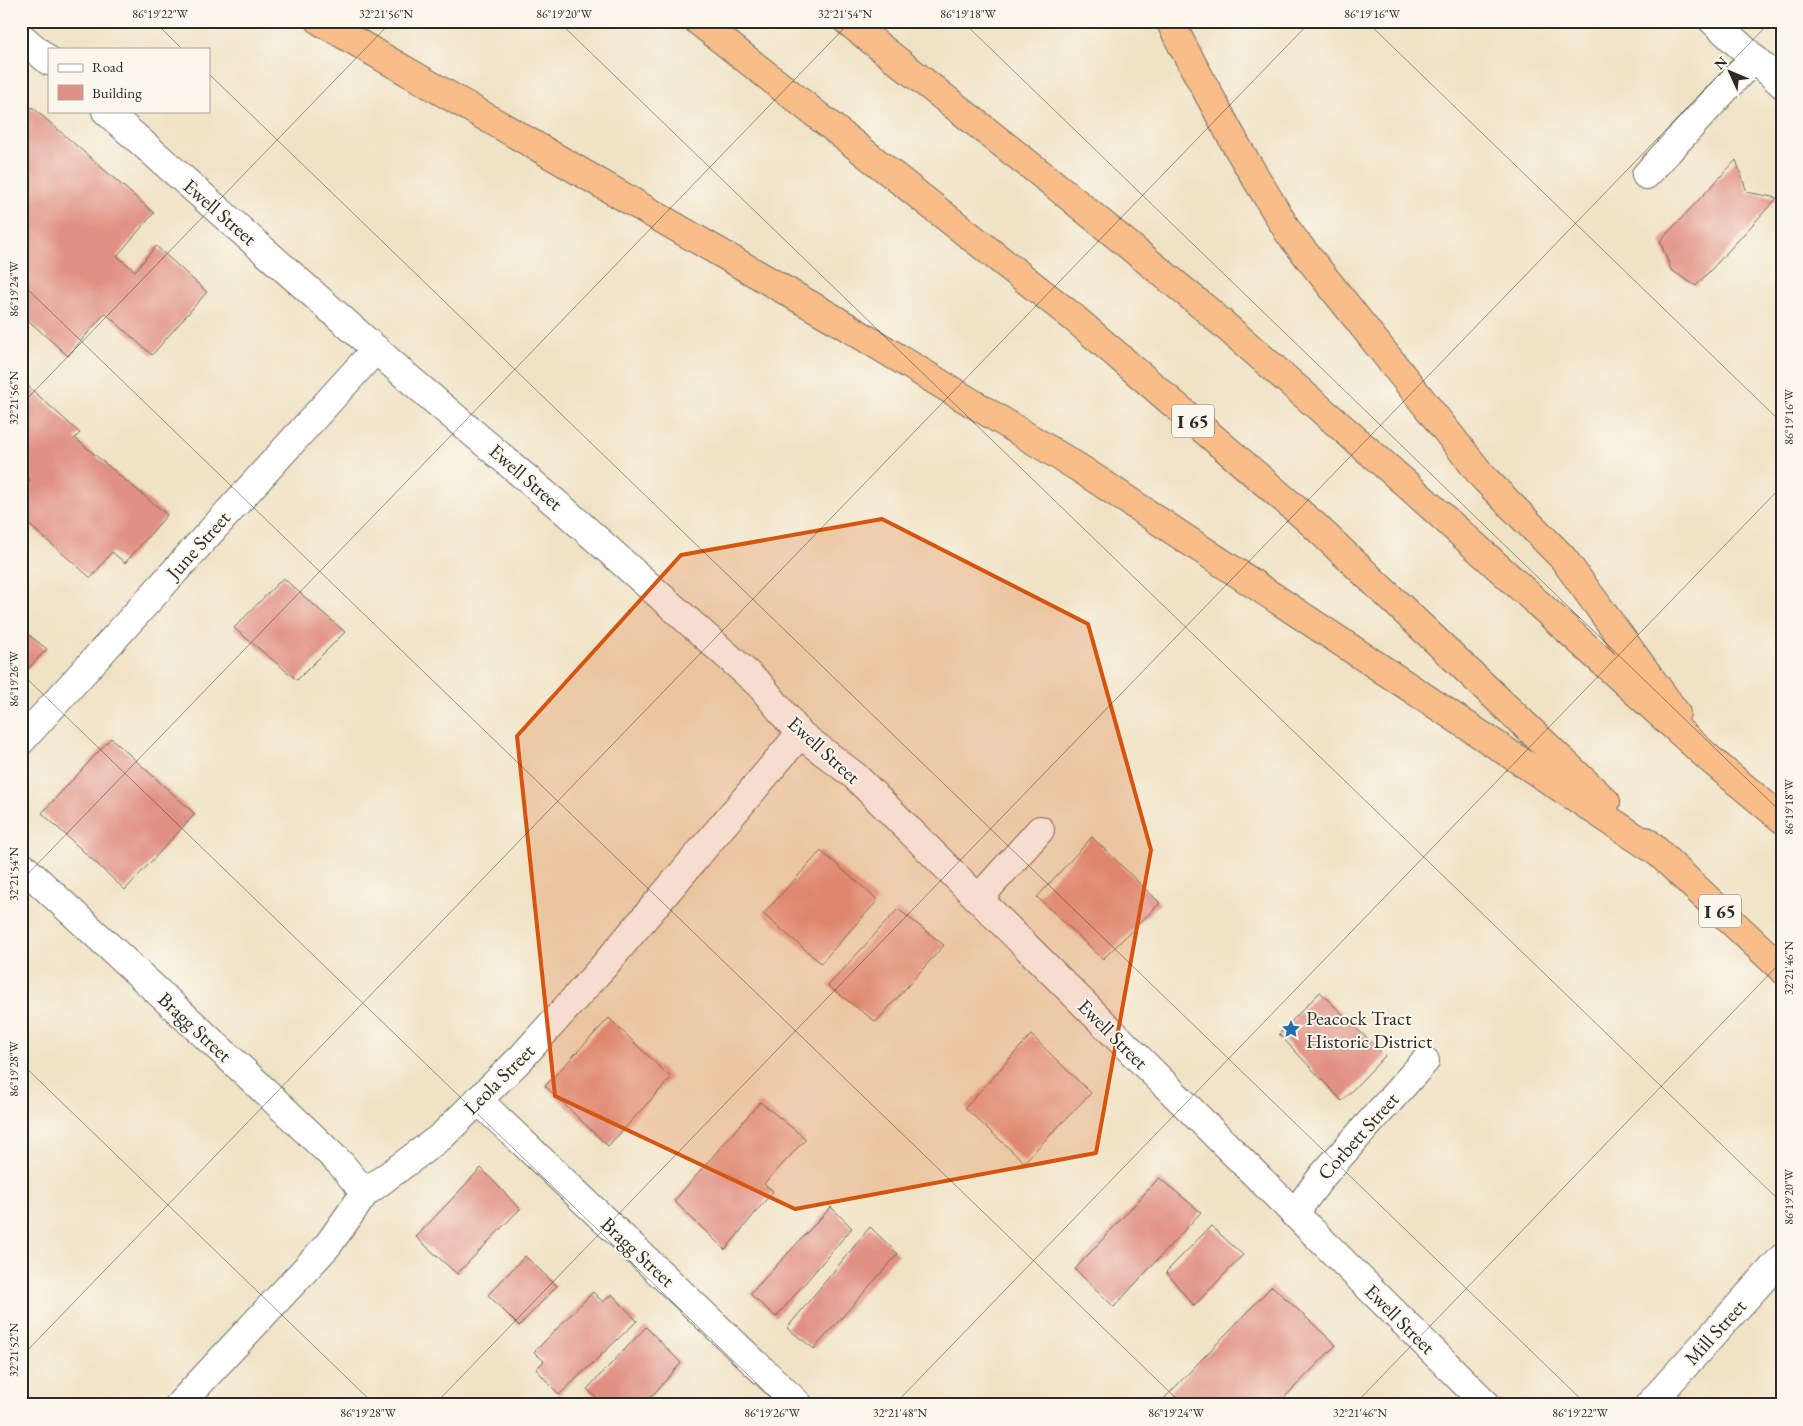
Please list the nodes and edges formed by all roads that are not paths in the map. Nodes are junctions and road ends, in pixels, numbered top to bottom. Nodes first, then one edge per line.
1 (320, 21) edge
2 (698, 21) edge
3 (847, 21) edge
4 (1170, 21) edge
5 (1713, 21) edge
6 (21, 37) edge
7 (1753, 58) junction
8 (48, 60) edge
9 (1782, 84) edge
10 (107, 112) edge
11 (1646, 175) dead end
12 (376, 349) junction
13 (800, 734) junction
14 (21, 741) edge
15 (1711, 760) junction
16 (1782, 819) edge
17 (1040, 830) dead end
18 (1659, 853) junction
19 (21, 865) edge
20 (979, 898) junction
21 (1782, 969) edge
22 (1426, 1061) dead end
23 (478, 1100) junction
24 (366, 1192) junction
25 (1294, 1214) junction
26 (1782, 1258) edge
27 (179, 1405) edge
28 (799, 1405) edge
29 (1487, 1405) edge
30 (1649, 1405) edge

1 - 18 highway
2 - 18 highway, I 65
3 - 15 highway
4 - 15 highway
5 - 7 street
6 - 8 street
7 - 9 street
7 - 11 street
10 - 12 street, Ewell Street
12 - 13 street, Ewell Street
12 - 14 street, June Street
13 - 20 street, Ewell Street
13 - 23 street, Leola Street
15 - 16 highway
17 - 20 street
18 - 21 highway, I 65
19 - 24 street, Bragg Street
20 - 25 street, Ewell Street
22 - 25 street, Corbett Street
23 - 24 street, Leola Street
23 - 28 street, Bragg Street
24 - 27 street, Leola Street
25 - 29 street, Ewell Street
26 - 30 street, Mill Street

